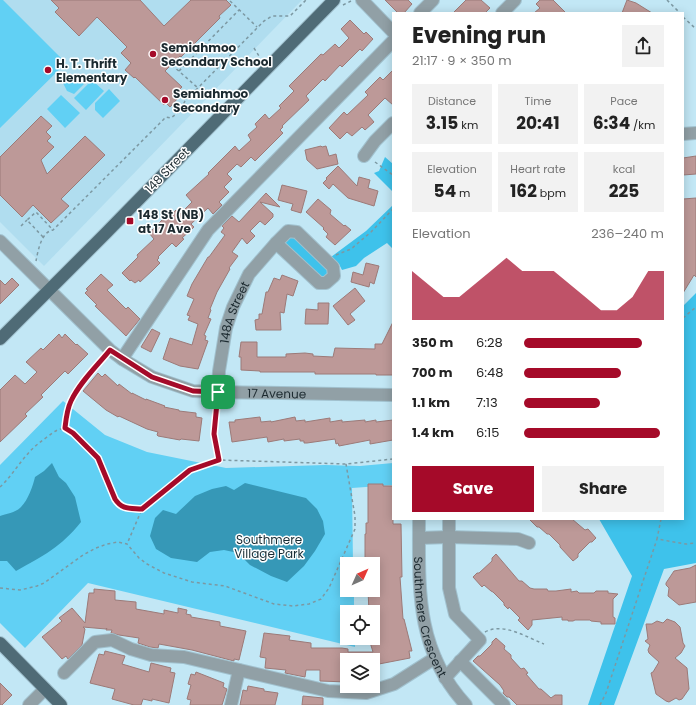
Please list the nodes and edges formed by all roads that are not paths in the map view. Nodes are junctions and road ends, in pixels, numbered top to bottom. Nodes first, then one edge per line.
1 (362, 0) edge
2 (433, 0) edge
3 (515, 0) edge
4 (338, 3) edge
5 (421, 12) edge
6 (503, 12) edge
7 (392, 31) edge
8 (392, 42) edge
9 (392, 124) edge
10 (696, 133) edge
11 (684, 134) edge
12 (370, 159) road end
13 (0, 240) edge
14 (276, 243) junction
15 (49, 290) junction
16 (0, 339) edge
17 (122, 359) junction
18 (218, 392) junction
19 (392, 395) edge
20 (419, 520) edge
21 (449, 520) edge
22 (449, 537) junction
23 (419, 538) junction
24 (529, 543) dead end
25 (0, 643) edge
26 (435, 658) junction
27 (460, 661) junction
28 (239, 670) junction
29 (64, 673) dead end
30 (445, 678) junction
31 (45, 689) junction
32 (29, 705) edge
33 (61, 705) edge
34 (231, 705) edge
35 (466, 705) edge
36 (504, 705) edge

1 - 7 street
2 - 5 street
3 - 6 street
4 - 15 main road, 148 Street
8 - 17 street
9 - 12 street
10 - 11 street
13 - 15 street, 17 Avenue
14 - 14 street, 148A Street
14 - 18 street, 148A Street
15 - 16 main road, 148 Street
15 - 17 street, 17 Avenue
17 - 18 street, 17 Avenue
18 - 19 street, 17 Avenue
20 - 23 street, Southmere Crescent
21 - 22 street
22 - 23 street
22 - 24 street
22 - 27 street
23 - 26 street, Southmere Crescent
25 - 31 main road
26 - 28 street
26 - 30 street, Southmere Crescent
27 - 30 street
27 - 36 street
28 - 29 street
28 - 34 street
30 - 35 street, Southmere Crescent
31 - 32 street
31 - 33 main road

